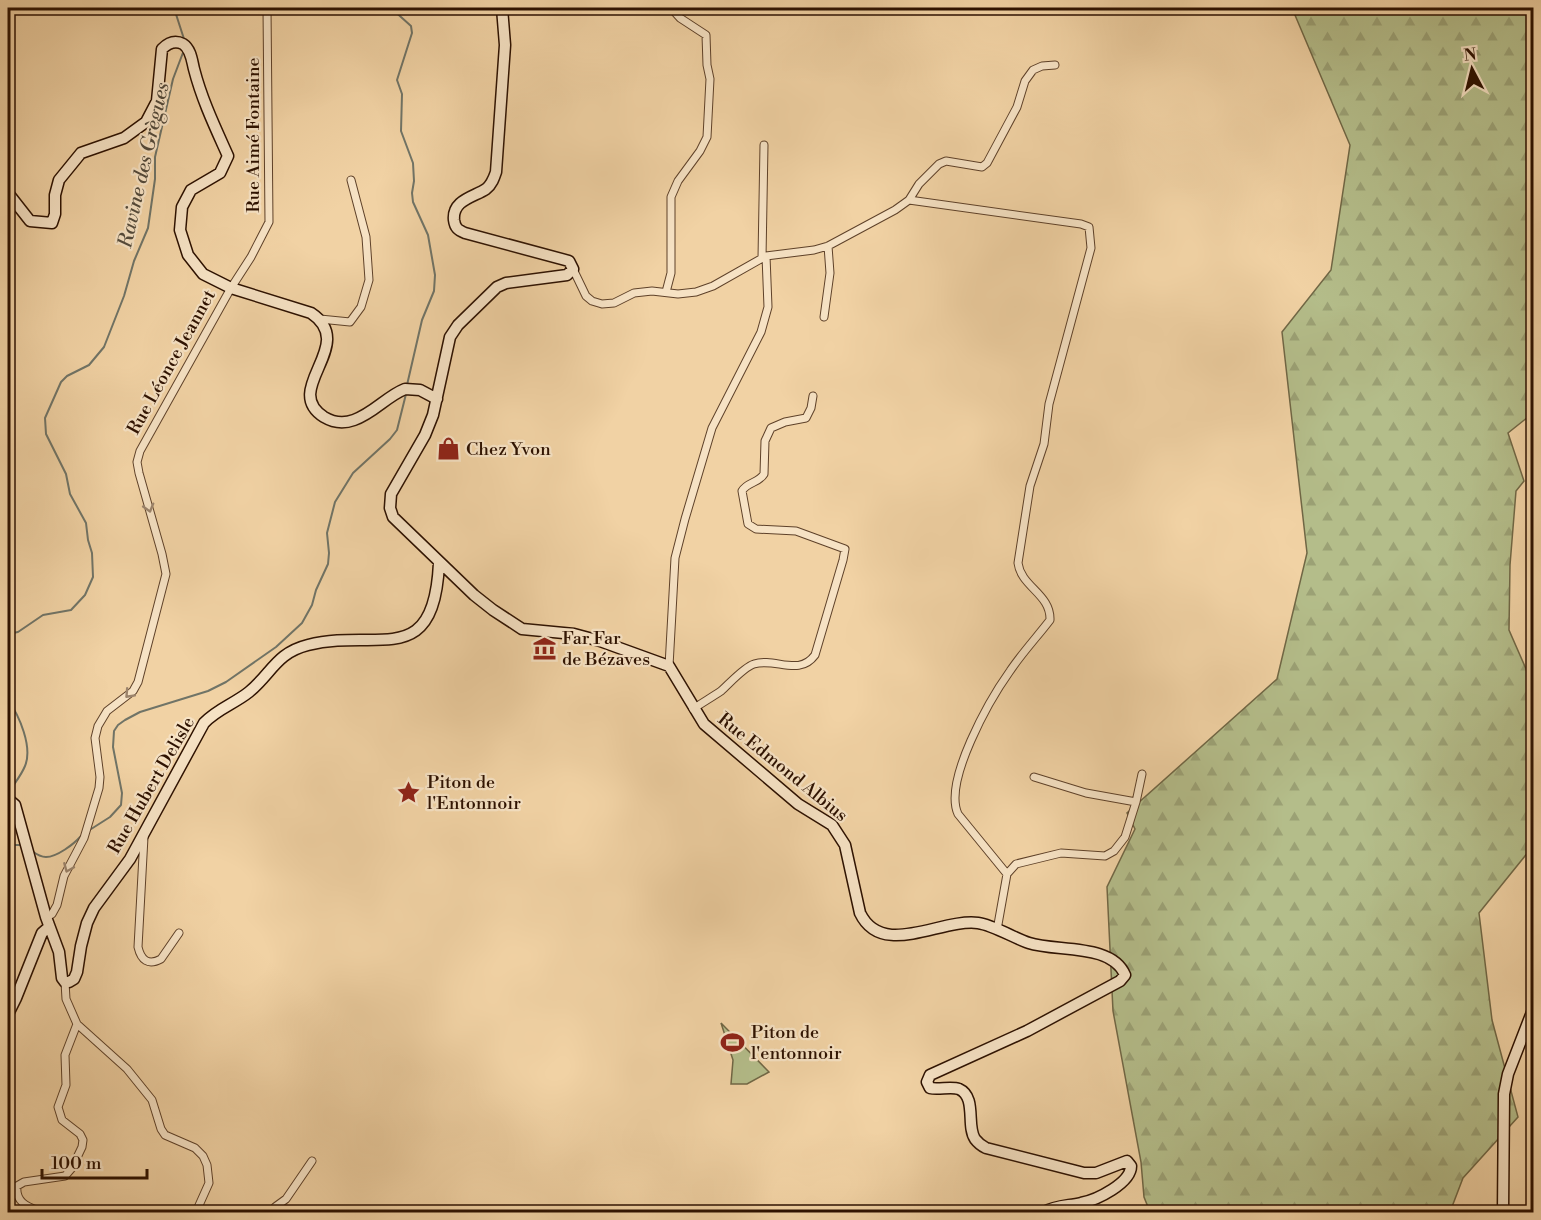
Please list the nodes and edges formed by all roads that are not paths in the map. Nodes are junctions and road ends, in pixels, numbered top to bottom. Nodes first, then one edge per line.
1 (267, 8) edge
2 (502, 8) edge
3 (671, 8) edge
4 (1055, 65) dead end
5 (764, 146) dead end
6 (351, 180) dead end
7 (8, 193) edge
8 (909, 200) junction
9 (828, 246) junction
10 (764, 257) junction
11 (573, 269) junction
12 (231, 288) junction
13 (666, 292) junction
14 (824, 317) dead end
15 (320, 319) junction
16 (813, 396) dead end
17 (433, 397) junction
18 (439, 563) junction
19 (669, 666) junction
20 (693, 709) junction
21 (1142, 774) dead end
22 (1034, 777) dead end
23 (11, 802) edge
24 (1136, 802) junction
25 (144, 834) junction
26 (1007, 874) junction
27 (48, 922) junction
28 (997, 930) junction
29 (179, 933) dead end
30 (65, 982) junction
31 (1533, 1007) edge
32 (8, 1014) edge
33 (77, 1024) junction
34 (312, 1161) dead end
35 (41, 1212) edge
36 (128, 1212) edge
37 (159, 1212) edge
38 (196, 1212) edge
39 (271, 1212) edge
40 (1044, 1212) edge
41 (1503, 1212) edge

1 - 12 street, Rue Aimé Fontaine
2 - 11 main road
3 - 13 street
4 - 8 street
5 - 10 street
6 - 15 street
7 - 12 main road
8 - 9 street
8 - 26 street
9 - 10 street
9 - 14 street
10 - 13 street
10 - 19 street
11 - 13 street
11 - 17 main road
12 - 15 main road
12 -> 27 street, Rue Léonce Jeannet
15 - 17 main road
16 - 20 street
17 - 18 main road
18 - 19 main road
18 - 25 main road, Rue Hubert Delisle
19 - 20 main road, Rue Edmond Albius
20 - 28 main road, Rue Edmond Albius
21 - 24 street
22 - 24 street
23 - 27 main road
24 - 26 street
25 - 29 street
25 - 30 main road, Rue Hubert Delisle
26 - 28 street
27 - 30 main road
27 - 32 main road, Rue Léonce Jeannet
28 - 40 main road, Rue Edmond Albius
30 - 33 street
31 - 41 main road
33 - 35 street
33 - 38 street
34 - 39 street
36 - 37 street

